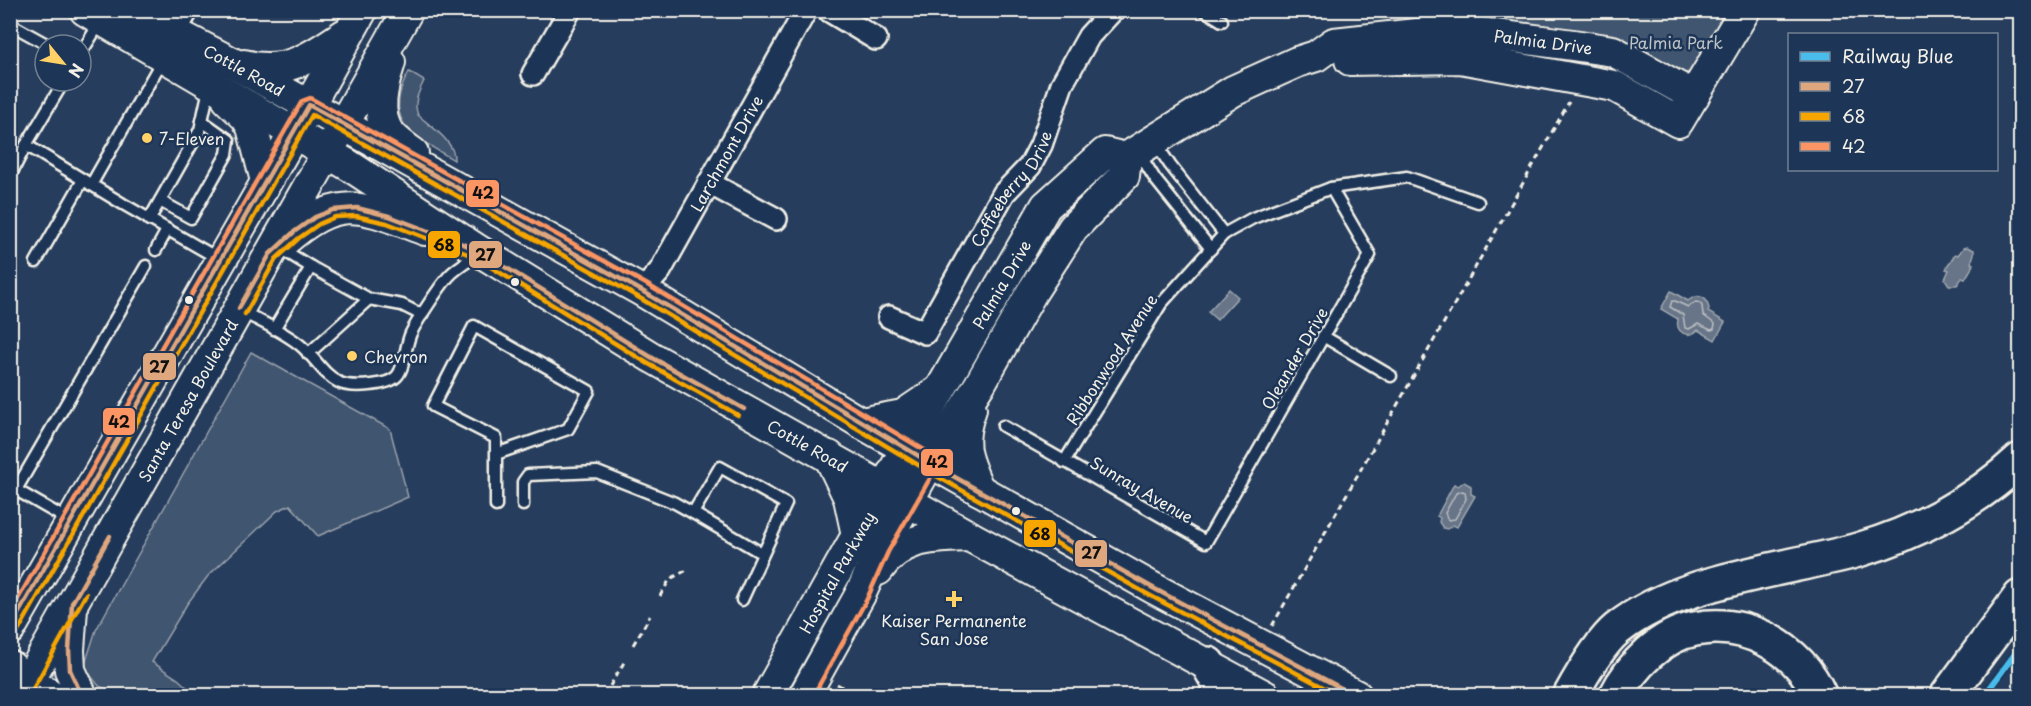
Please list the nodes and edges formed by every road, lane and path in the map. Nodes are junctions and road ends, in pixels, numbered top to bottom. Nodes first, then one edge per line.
1 (131, 10) edge
2 (194, 10) edge
3 (570, 10) edge
4 (806, 10) edge
5 (828, 10) edge
6 (1113, 10) edge
7 (1204, 10) edge
8 (1745, 10) edge
9 (406, 15) edge
10 (93, 16) edge
11 (356, 20) edge
12 (1222, 21) dead end
13 (10, 24) edge
14 (87, 33) edge
15 (1466, 33) edge
16 (33, 37) edge
17 (876, 39) dead end
18 (172, 47) junction
19 (229, 61) junction
20 (533, 74) dead end
21 (1581, 80) junction
22 (213, 86) junction
23 (57, 93) edge
24 (1694, 96) junction
25 (309, 105) junction
26 (202, 121) junction
27 (344, 124) junction
28 (294, 132) junction
29 (26, 145) junction
30 (1139, 149) junction
31 (327, 152) junction
32 (10, 176) edge
33 (266, 181) junction
34 (87, 183) junction
35 (709, 183) junction
36 (450, 184) junction
37 (1331, 188) junction
38 (160, 201) junction
39 (1478, 202) dead end
40 (776, 219) dead end
41 (149, 220) junction
42 (167, 230) junction
43 (1224, 234) junction
44 (156, 249) dead end
45 (1211, 249) junction
46 (274, 250) junction
47 (478, 250) junction
48 (222, 260) junction
49 (36, 262) dead end
50 (146, 266) dead end
51 (311, 267) junction
52 (642, 291) junction
53 (369, 299) junction
54 (238, 309) junction
55 (422, 315) junction
56 (889, 317) dead end
57 (274, 329) junction
58 (1323, 336) junction
59 (308, 354) junction
60 (1391, 376) dead end
61 (980, 384) junction
62 (942, 389) junction
63 (861, 423) junction
64 (1003, 426) dead end
65 (496, 454) junction
66 (829, 456) junction
67 (918, 456) junction
68 (2020, 460) edge
69 (1064, 462) junction
70 (979, 490) junction
71 (12, 492) edge
72 (896, 495) junction
73 (523, 505) dead end
74 (496, 506) dead end
75 (693, 513) junction
76 (72, 522) junction
77 (857, 536) junction
78 (969, 536) junction
79 (1206, 542) joint
80 (763, 554) junction
81 (687, 570) dead end
82 (860, 595) junction
83 (660, 597) dead end
84 (2020, 597) edge
85 (742, 600) dead end
86 (20, 601) edge
87 (72, 603) junction
88 (650, 616) dead end
89 (1271, 628) dead end
90 (10, 629) edge
91 (633, 645) dead end
92 (626, 659) dead end
93 (1208, 664) junction
94 (17, 680) edge
95 (837, 684) dead end
96 (610, 686) dead end
97 (53, 696) edge
98 (82, 696) edge
99 (767, 696) edge
100 (804, 696) edge
101 (858, 696) edge
102 (1226, 696) edge
103 (1265, 696) edge
104 (1358, 696) edge
105 (1570, 696) edge
106 (1616, 696) edge
107 (1820, 696) edge
108 (1947, 696) edge

1 - 18 main road, Cottle Road
2 - 18 lane
3 - 20 street
4 - 35 street, Larchmont Drive
5 - 17 street
6 - 56 street, Coffeeberry Drive
7 - 12 lane
8 - 24 main road
9 - 27 main road, Santa Teresa Boulevard
9 - 36 main road
10 - 14 lane
10 - 18 main road, Cottle Road
11 - 19 main road
11 - 25 main road
13 - 16 lane
15 - 21 main road, Palmia Drive
15 - 24 main road, Palmia Drive
15 - 30 main road, Palmia Drive
18 - 19 main road, Cottle Road
18 - 22 main road, Cottle Road
18 - 34 lane
19 - 25 main road, Cottle Road
21 - 24 main road, Palmia Drive
21 - 89 path
22 - 26 lane
22 - 28 main road, Cottle Road
22 - 33 main road
23 - 29 lane
25 - 27 main road, Cottle Road
25 - 28 main road
26 - 38 lane
26 - 38 lane
27 - 31 main road, Santa Teresa Boulevard
27 - 36 main road, Cottle Road
28 - 31 main road, Cottle Road
28 - 33 main road
29 - 32 lane
29 - 34 lane
30 - 43 lane
30 - 45 lane
30 - 61 main road, Palmia Drive
30 - 62 main road, Palmia Drive
31 - 46 main road, Santa Teresa Boulevard
31 - 47 main road, Cottle Road
33 - 48 main road
34 - 41 lane
34 - 49 lane
35 - 40 street
35 - 52 street, Larchmont Drive
36 - 52 main road, Cottle Road
37 - 39 lane, Ribbonwood Avenue
37 - 43 lane, Ribbonwood Avenue
37 - 58 lane, Oleander Drive
38 - 41 lane
41 - 42 lane
42 - 44 lane
42 - 48 lane
43 - 45 lane, Ribbonwood Avenue
45 - 69 lane, Ribbonwood Avenue
46 - 47 main road
46 - 51 lane
46 - 54 main road, Santa Teresa Boulevard
47 - 55 lane
47 - 66 main road, Cottle Road
48 - 76 main road
50 - 71 lane
51 - 53 lane
51 - 57 lane
52 - 63 main road, Cottle Road
53 - 55 lane
53 - 59 lane
54 - 57 lane
54 - 87 main road, Santa Teresa Boulevard
55 - 59 lane
57 - 59 lane
58 - 60 lane
58 - 79 lane, Oleander Drive
61 - 67 main road, Palmia Drive
61 - 70 main road
62 - 63 main road
62 - 67 main road, Palmia Drive
63 - 67 main road, Cottle Road
64 - 69 lane, Sunray Avenue
65 - 65 lane
65 - 74 lane
66 - 72 main road, Cottle Road
66 - 77 main road
67 - 70 main road, Cottle Road
67 - 72 main road, Hospital Parkway
68 - 105 highway
69 - 79 lane, Sunray Avenue
70 - 104 main road, Cottle Road
71 - 76 lane
72 - 77 main road, Hospital Parkway
72 - 78 main road, Cottle Road
72 - 82 main road, Hospital Parkway
73 - 75 lane
75 - 80 lane
75 - 80 lane
76 - 86 main road
77 - 99 main road, Hospital Parkway
78 - 82 main road
78 - 93 main road, Cottle Road
80 - 85 lane
81 - 83 path
82 - 100 main road, Hospital Parkway
84 - 108 highway
86 - 90 main road
87 - 94 main road, Santa Teresa Boulevard
87 - 98 main road
88 - 91 path
92 - 96 path
93 - 102 highway
93 - 103 main road, Cottle Road
94 - 97 main road
95 - 101 path
106 - 107 highway

